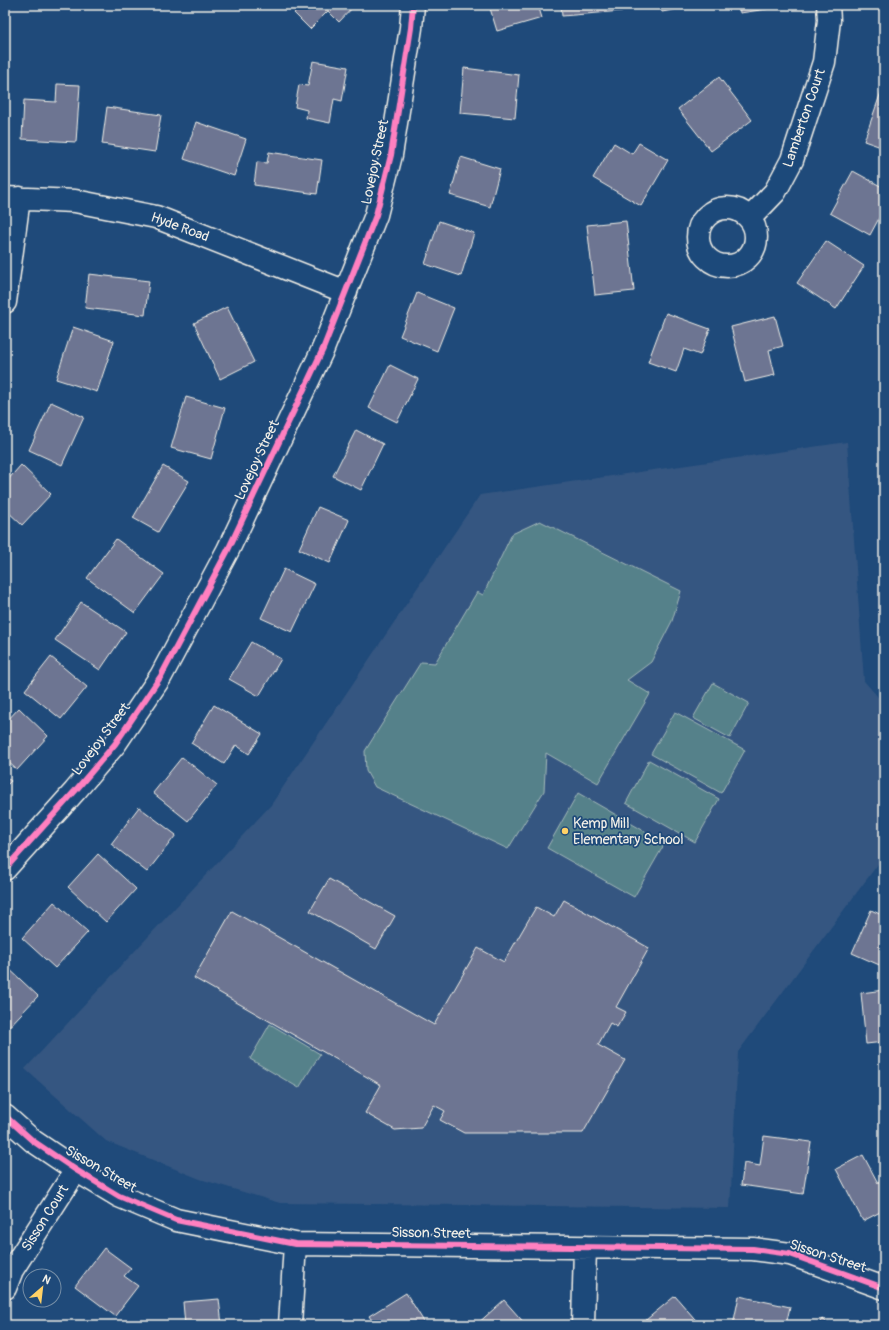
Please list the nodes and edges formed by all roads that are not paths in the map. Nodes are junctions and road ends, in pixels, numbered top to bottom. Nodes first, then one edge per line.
1 (413, 5) edge
2 (828, 5) edge
3 (12, 198) edge
4 (750, 218) dead end
5 (346, 292) junction
6 (5, 302) edge
7 (5, 869) edge
8 (5, 1116) edge
9 (76, 1170) junction
10 (295, 1244) junction
11 (585, 1247) junction
12 (5, 1288) edge
13 (884, 1288) edge
14 (290, 1325) edge
15 (583, 1325) edge

1 - 5 street, Lovejoy Street
2 - 4 street, Lamberton Court
3 - 5 street, Hyde Road
3 - 6 street
5 - 7 street, Lovejoy Street
8 - 9 street, Sisson Street
9 - 10 street, Sisson Street
9 - 12 street, Sisson Court
10 - 11 street, Sisson Street
10 - 14 street
11 - 13 street, Sisson Street
11 - 15 street

